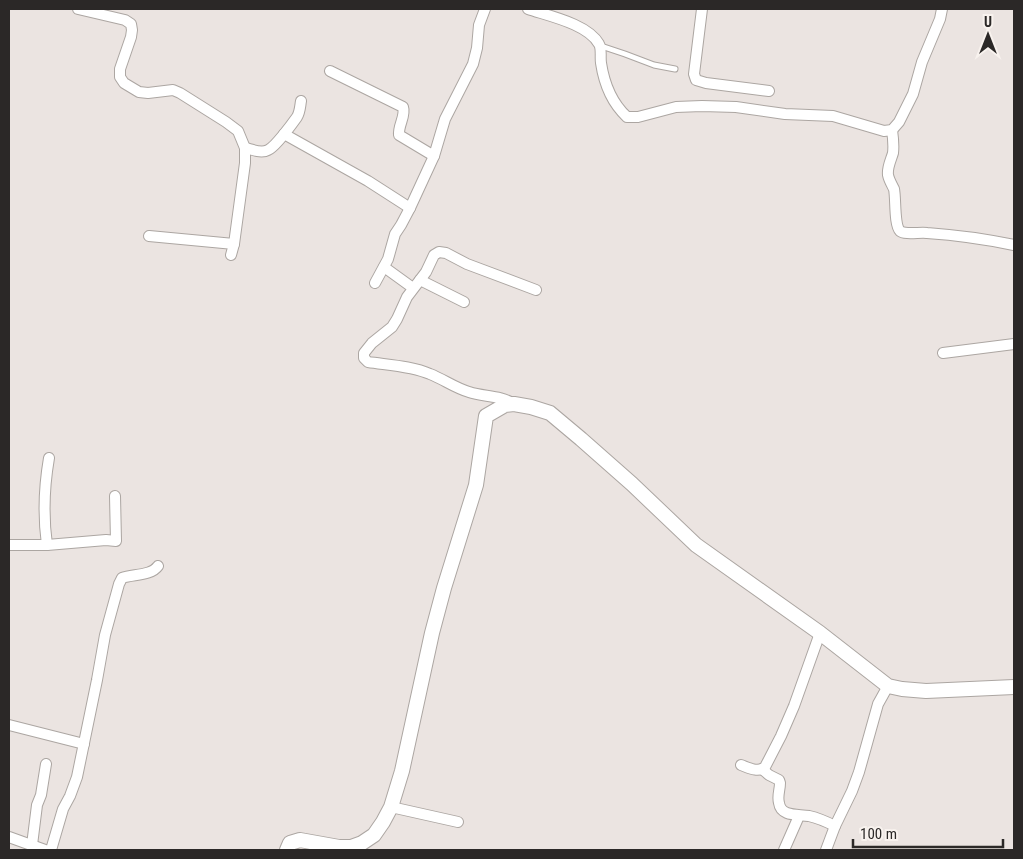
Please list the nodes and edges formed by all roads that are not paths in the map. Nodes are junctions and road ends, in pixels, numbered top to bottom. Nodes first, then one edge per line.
1 (78, 9) edge
2 (485, 9) edge
3 (528, 9) edge
4 (702, 9) edge
5 (942, 9) edge
6 (601, 46) junction
7 (675, 69) dead end
8 (330, 71) dead end
9 (769, 91) dead end
10 (301, 101) dead end
11 (892, 130) junction
12 (284, 134) junction
13 (244, 148) junction
14 (434, 156) junction
15 (410, 208) junction
16 (149, 236) dead end
17 (234, 244) junction
18 (1014, 245) edge
19 (231, 255) dead end
20 (385, 267) junction
21 (375, 283) dead end
22 (413, 284) junction
23 (536, 290) dead end
24 (464, 302) dead end
25 (1014, 344) edge
26 (943, 352) dead end
27 (479, 395) junction
28 (514, 404) junction
29 (486, 416) junction
30 (49, 458) dead end
31 (115, 496) dead end
32 (9, 544) edge
33 (47, 545) junction
34 (158, 566) dead end
35 (820, 633) junction
36 (888, 686) junction
37 (1014, 687) edge
38 (9, 726) edge
39 (84, 744) junction
40 (46, 764) dead end
41 (741, 766) dead end
42 (762, 769) junction
43 (391, 807) junction
44 (799, 816) junction
45 (458, 822) dead end
46 (835, 826) junction
47 (9, 836) edge
48 (32, 844) junction
49 (45, 850) edge
50 (51, 850) edge
51 (287, 850) edge
52 (784, 850) edge
53 (826, 850) edge

1 - 13 street
2 - 14 street
3 - 6 street
4 - 9 street
5 - 11 street
6 - 7 lane
6 - 11 street
8 - 14 street
10 - 12 street
11 - 18 street
12 - 13 street
12 - 15 street
13 - 17 street
14 - 15 street
15 - 20 street
16 - 17 street
17 - 19 street
20 - 21 street
20 - 22 street
22 - 23 street
22 - 24 street
22 - 27 street
25 - 26 street
27 - 28 street
27 - 29 street
28 - 29 street
28 - 35 street
29 - 43 street
30 - 33 street
31 - 33 street
32 - 33 street
34 - 39 street
35 - 36 street
35 - 42 street
36 - 37 street
36 - 46 street
38 - 39 street
39 - 50 street
40 - 48 street
41 - 42 street
42 - 44 street
43 - 45 street
43 - 51 street
44 - 46 street
44 - 52 street
46 - 53 street
47 - 48 street
48 - 49 street

